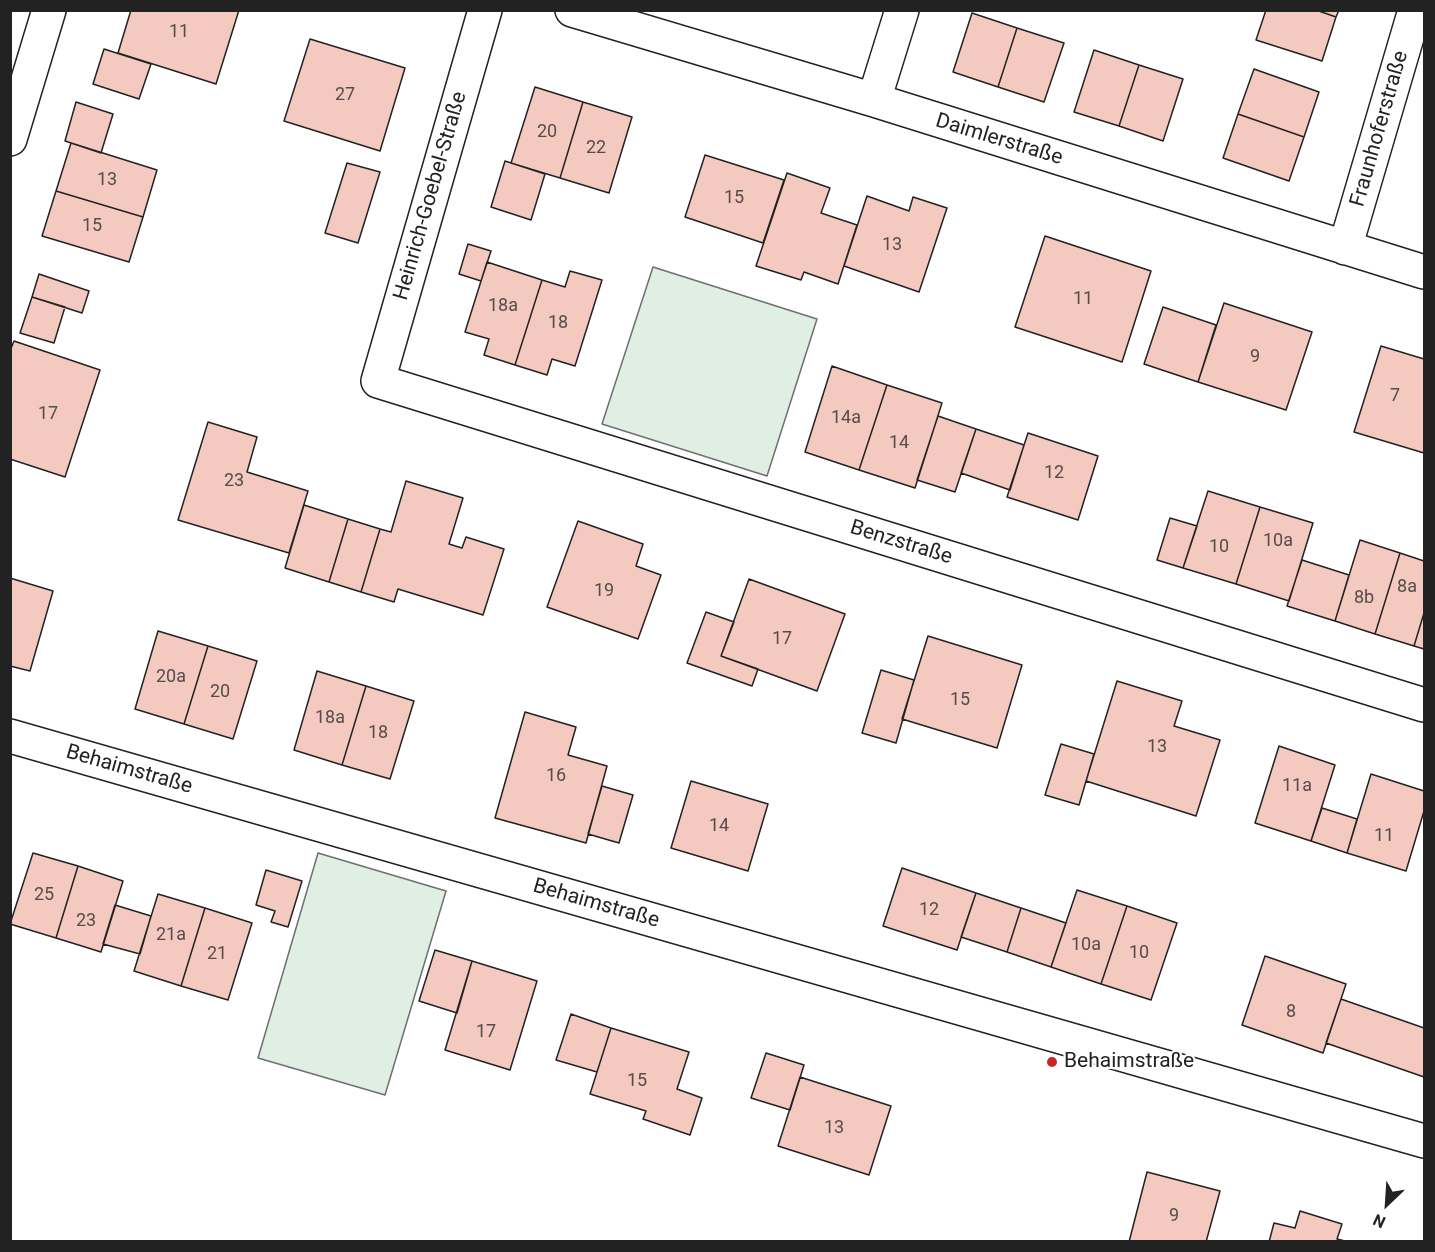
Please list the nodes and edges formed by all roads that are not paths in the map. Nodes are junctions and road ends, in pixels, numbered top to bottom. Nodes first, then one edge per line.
1 (48, 10) edge
2 (485, 10) edge
3 (572, 10) edge
4 (902, 10) edge
5 (1415, 10) edge
6 (874, 100) junction
7 (10, 139) edge
8 (1345, 248) junction
9 (1425, 272) edge
10 (378, 381) joint
11 (1425, 705) edge
12 (10, 736) edge
13 (1425, 1140) edge

1 - 7 street
2 - 10 street, Heinrich-Goebel-Straße
3 - 6 street, Daimlerstraße
4 - 6 street
5 - 8 street, Fraunhoferstraße
6 - 8 street, Daimlerstraße
8 - 9 street, Daimlerstraße
10 - 11 street, Benzstraße
12 - 13 street, Behaimstraße

